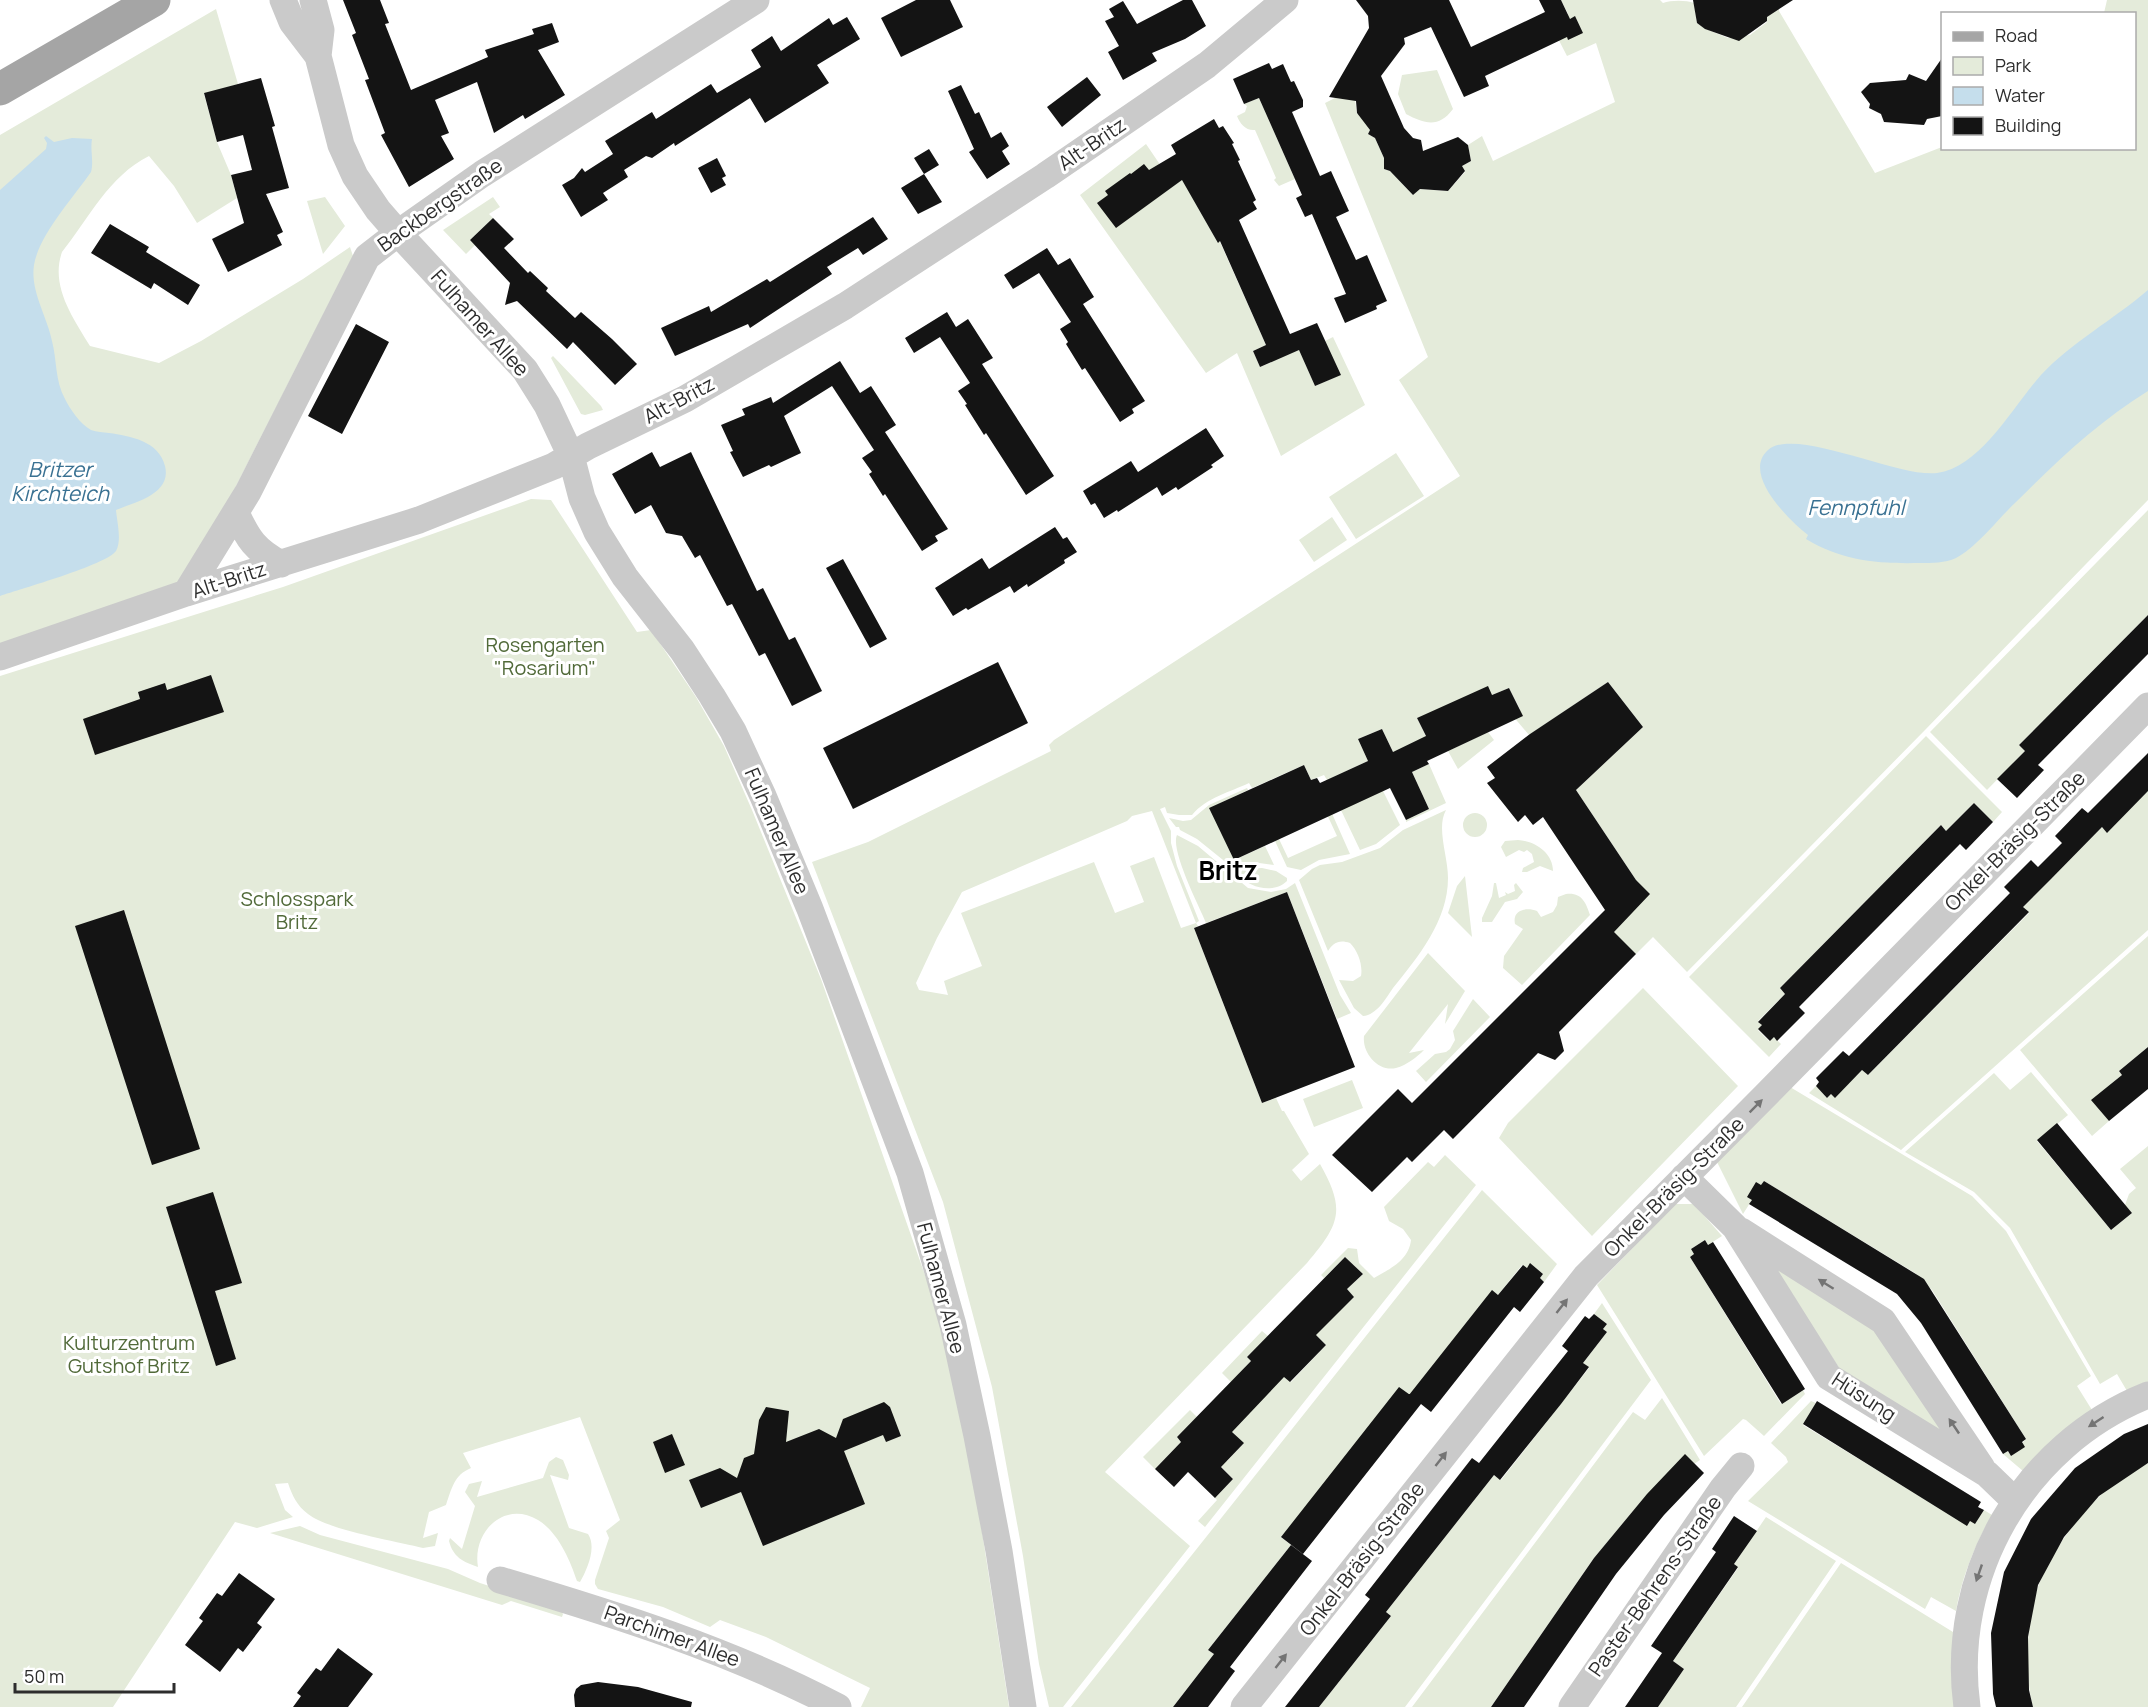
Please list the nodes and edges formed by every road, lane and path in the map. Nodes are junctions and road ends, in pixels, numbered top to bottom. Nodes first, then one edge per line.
1 (154, 0) edge
2 (283, 0) edge
3 (313, 0) edge
4 (756, 0) edge
5 (1285, 0) edge
6 (318, 56) junction
7 (0, 89) edge
8 (398, 233) junction
9 (571, 456) junction
10 (236, 513) junction
11 (281, 564) junction
12 (186, 593) junction
13 (0, 657) edge
14 (2148, 706) edge
15 (1684, 1177) junction
16 (1735, 1227) junction
17 (2148, 1395) edge
18 (1741, 1466) dead end
19 (1987, 1474) junction
20 (2015, 1501) junction
21 (500, 1580) dead end
22 (838, 1707) edge
23 (1023, 1707) edge
24 (1244, 1707) edge
25 (1572, 1707) edge
26 (1967, 1707) edge

1 - 7 main road
2 - 6 street, Fulhamer Allee
3 - 6 street, Fulhamer Allee
4 - 8 street, Backbergstraße
5 - 9 street, Alt-Britz
6 - 8 street, Fulhamer Allee
8 - 9 street, Fulhamer Allee
8 - 10 street, Backbergstraße
9 - 11 street, Alt-Britz
9 - 23 street, Fulhamer Allee
10 - 11 street
10 - 12 street, Backbergstraße
11 - 12 street, Alt-Britz
12 - 13 street, Alt-Britz
15 -> 14 street, Onkel-Bräsig-Straße
15 - 16 street, Hüsung
24 -> 15 street, Onkel-Bräsig-Straße
19 -> 16 street, Hüsung
16 - 19 street, Hüsung
17 -> 20 street
18 - 25 street, Paster-Behrens-Straße
19 - 20 street, Hüsung
20 -> 26 street
21 - 22 street, Parchimer Allee

